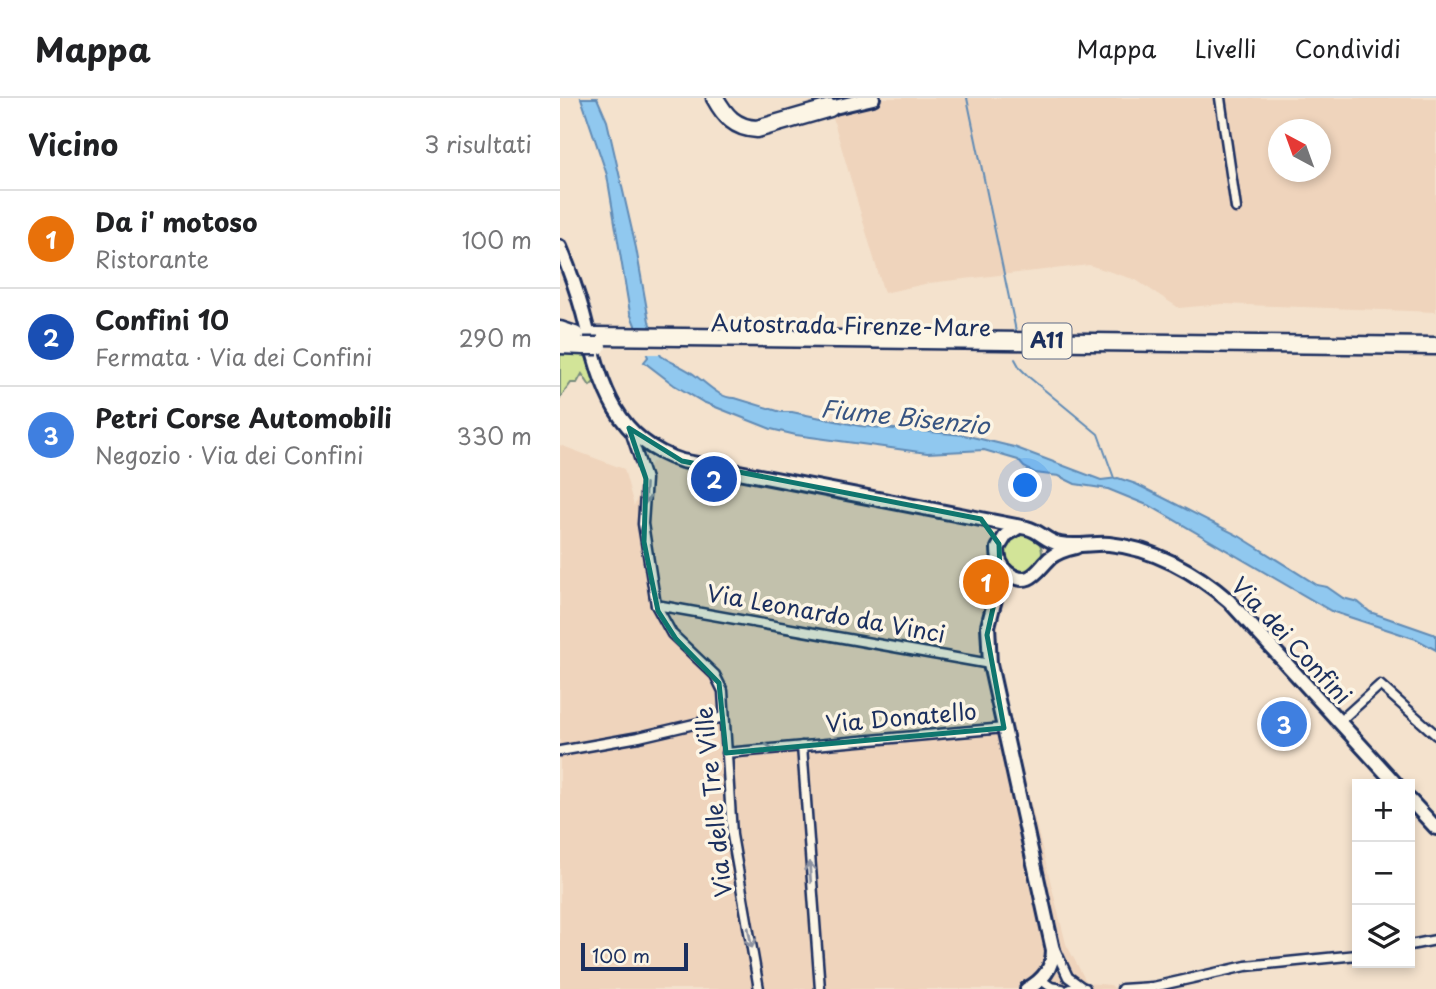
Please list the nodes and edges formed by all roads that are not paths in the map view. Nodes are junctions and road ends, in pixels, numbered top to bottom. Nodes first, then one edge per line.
1 (715, 98) edge
2 (873, 98) edge
3 (1220, 98) edge
4 (830, 108) joint
5 (1236, 208) dead end
6 (560, 247) edge
7 (579, 338) edge
8 (660, 341) junction
9 (560, 345) edge
10 (1436, 346) edge
11 (1436, 357) edge
12 (629, 428) junction
13 (981, 519) junction
14 (1020, 527) junction
15 (1044, 539) junction
16 (1097, 543) junction
17 (999, 544) junction
18 (1048, 559) junction
19 (1002, 565) junction
20 (1020, 578) junction
21 (995, 598) junction
22 (656, 605) junction
23 (989, 664) junction
24 (724, 717) junction
25 (1339, 722) junction
26 (1004, 728) junction
27 (1436, 735) edge
28 (802, 746) junction
29 (560, 751) edge
30 (726, 753) junction
31 (1391, 779) edge
32 (1415, 805) edge
33 (1436, 828) edge
34 (1436, 940) edge
35 (1052, 943) junction
36 (1415, 944) edge
37 (1352, 956) edge
38 (1049, 968) junction
39 (1068, 977) junction
40 (1041, 980) junction
41 (1085, 988) edge
42 (759, 989) edge
43 (820, 989) edge
44 (1027, 989) edge
45 (1062, 989) edge
46 (1070, 989) edge
47 (1122, 989) edge

1 - 4 highway
2 - 4 main road
3 - 5 street
6 - 12 main road, Via dei Confini
7 - 8 highway, Autostrada Firenze-Mare / A11
7 - 9 highway, Autostrada Firenze-Mare / A11
8 - 10 highway, Autostrada Firenze-Mare / A11
8 - 11 highway, Autostrada Firenze-Mare / A11
12 - 13 main road, Via dei Confini
12 -> 22 street, Via delle Tre Ville
13 - 14 main road, Via dei Confini
13 - 17 main road
14 - 15 main road, Via dei Confini
14 - 17 main road
15 - 16 main road, Via dei Confini
15 - 18 main road
16 - 18 main road, Via dei Confini
16 - 25 main road, Via dei Confini
17 - 19 main road
18 - 20 main road, Via dei Confini
19 - 20 main road
19 - 21 main road
20 - 21 main road
21 - 23 main road
22 - 23 street, Via Leonardo da Vinci
22 - 24 street, Via delle Tre Ville
23 - 26 main road
24 - 29 street
24 - 30 street, Via delle Tre Ville
25 - 27 street
25 - 31 main road, Via dei Confini
26 - 28 street, Via Donatello
26 - 35 main road
30 -> 28 street, Via Donatello
43 -> 28 street
30 -> 42 street, Via delle Tre Ville
32 - 33 main road
34 - 36 street
35 - 38 main road
35 - 39 street
35 - 40 main road
37 - 47 street
38 - 39 street
38 - 40 main road
39 - 41 street
40 - 44 main road
40 - 45 street
41 - 46 street

